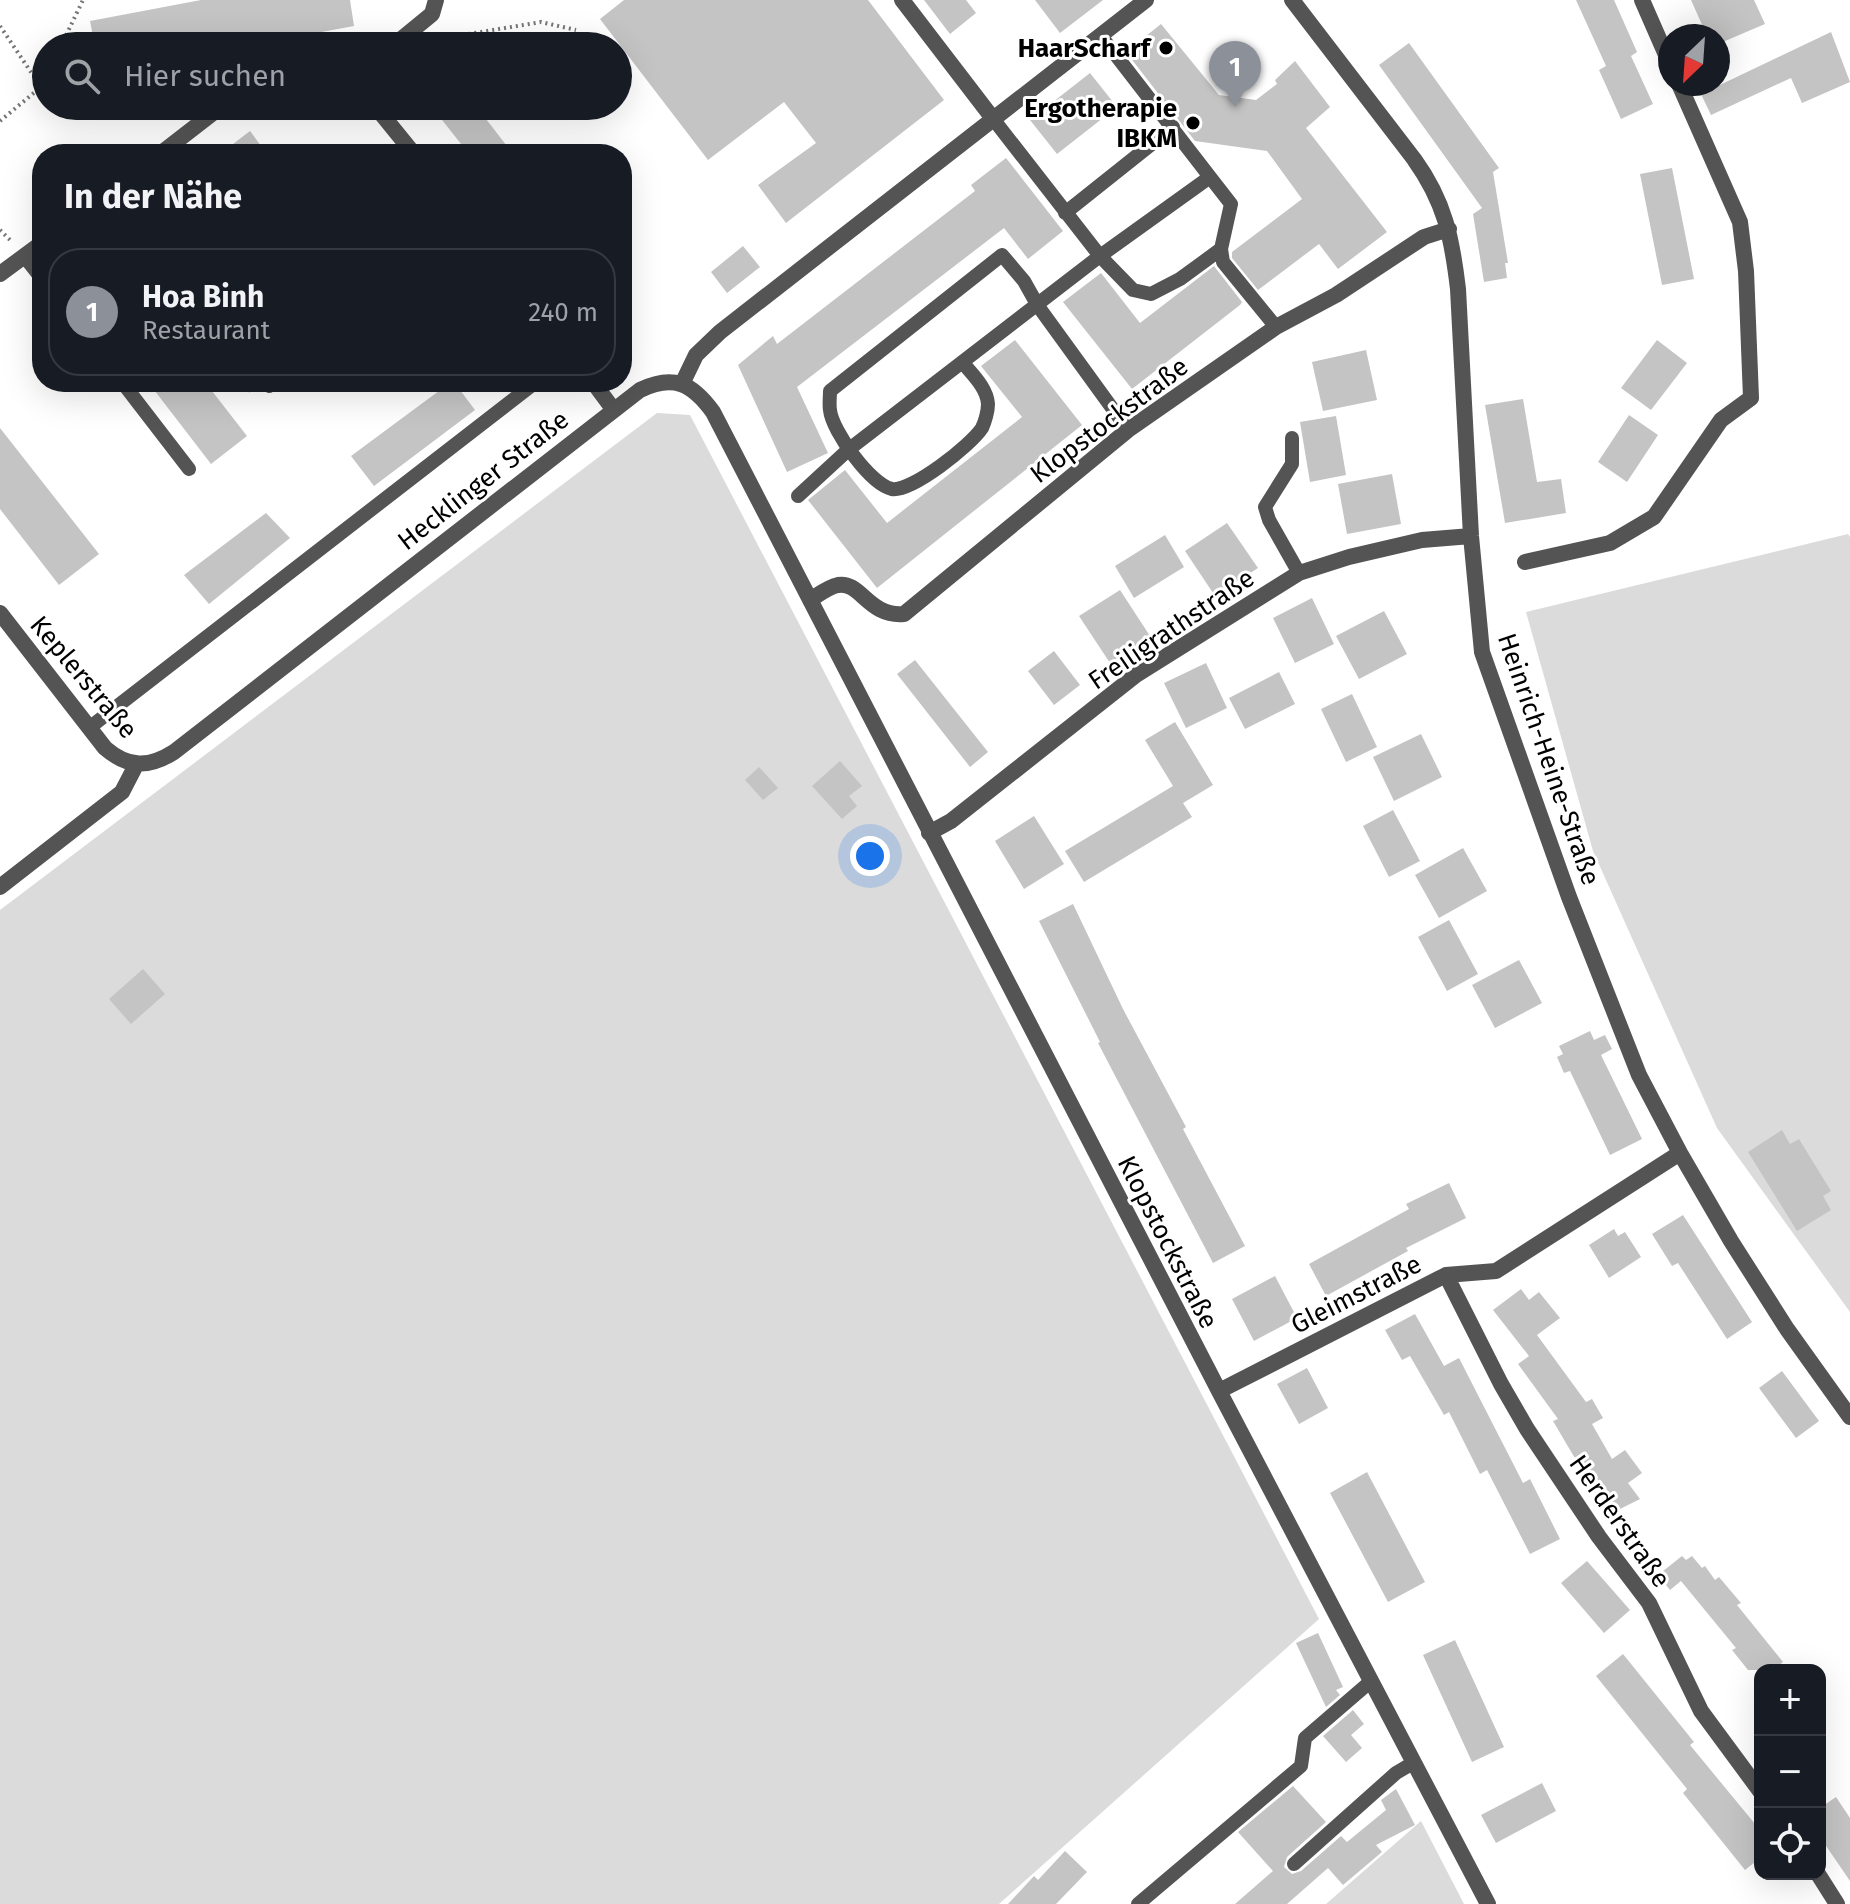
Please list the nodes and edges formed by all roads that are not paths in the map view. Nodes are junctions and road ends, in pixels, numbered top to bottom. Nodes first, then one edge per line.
1 (436, 0) edge
2 (902, 0) edge
3 (1146, 0) edge
4 (1292, 0) edge
5 (1642, 0) edge
6 (410, 32) edge
7 (1101, 36) junction
8 (1658, 37) edge
9 (1684, 96) edge
10 (205, 120) edge
11 (386, 120) edge
12 (994, 120) junction
13 (1173, 127) junction
14 (177, 144) edge
15 (406, 144) edge
16 (1210, 177) junction
17 (1065, 213) junction
18 (1449, 229) junction
19 (1221, 249) junction
20 (32, 250) edge
21 (24, 256) junction
22 (1100, 256) junction
23 (32, 266) edge
24 (0, 274) edge
25 (1038, 306) junction
26 (1276, 327) junction
27 (963, 363) junction
28 (682, 384) junction
29 (130, 392) edge
30 (523, 392) edge
31 (600, 392) edge
32 (613, 409) junction
33 (1128, 430) junction
34 (1292, 438) dead end
35 (848, 450) junction
36 (189, 469) dead end
37 (798, 496) dead end
38 (1471, 536) junction
39 (1525, 562) dead end
40 (1299, 573) junction
41 (810, 600) junction
42 (0, 613) edge
43 (89, 728) junction
44 (136, 765) junction
45 (929, 833) junction
46 (0, 887) edge
47 (1680, 1153) junction
48 (1446, 1275) junction
49 (1219, 1391) junction
50 (1850, 1417) edge
51 (1370, 1682) junction
52 (1413, 1763) junction
53 (1754, 1783) edge
54 (1294, 1864) dead end
55 (1822, 1880) edge
56 (1138, 1904) edge
57 (1488, 1904) edge
58 (1837, 1904) edge

1 - 6 street
2 - 12 street
3 - 7 street
4 - 18 street, Heinrich-Heine-Straße
5 - 8 street
7 - 12 street
7 - 13 lane
9 - 39 street
10 - 14 street
11 - 15 street
12 - 17 lane
12 - 28 street
13 - 16 lane
13 - 17 lane
16 - 19 lane
16 - 22 lane
17 - 22 lane
18 - 26 street, Klopstockstraße
18 - 38 street, Heinrich-Heine-Straße
19 - 22 lane
19 - 26 lane
20 - 21 street
21 - 23 lane
21 - 24 street
22 - 25 lane
25 - 27 lane
25 - 33 lane
25 - 35 lane
26 - 33 street, Klopstockstraße
27 - 35 lane
27 - 35 lane
28 - 32 street, Hecklinger Straße
28 - 41 street, Klopstockstraße
29 - 36 lane
30 - 43 lane
31 - 32 street
32 - 44 street, Hecklinger Straße
33 - 41 street, Klopstockstraße
34 - 40 lane
35 - 37 lane
38 - 40 street, Freiligrathstraße
38 - 47 street, Heinrich-Heine-Straße
40 - 45 street, Freiligrathstraße
41 - 45 street, Klopstockstraße
42 - 43 street, Keplerstraße
43 - 44 street, Keplerstraße
44 - 46 street
45 - 49 street, Klopstockstraße
47 - 48 street, Gleimstraße
47 - 50 street, Heinrich-Heine-Straße
48 - 49 street, Gleimstraße
48 - 53 street, Herderstraße
49 - 51 street, Klopstockstraße
51 - 52 street, Klopstockstraße
51 - 56 lane
52 - 54 lane
52 - 57 street, Klopstockstraße
55 - 58 street

